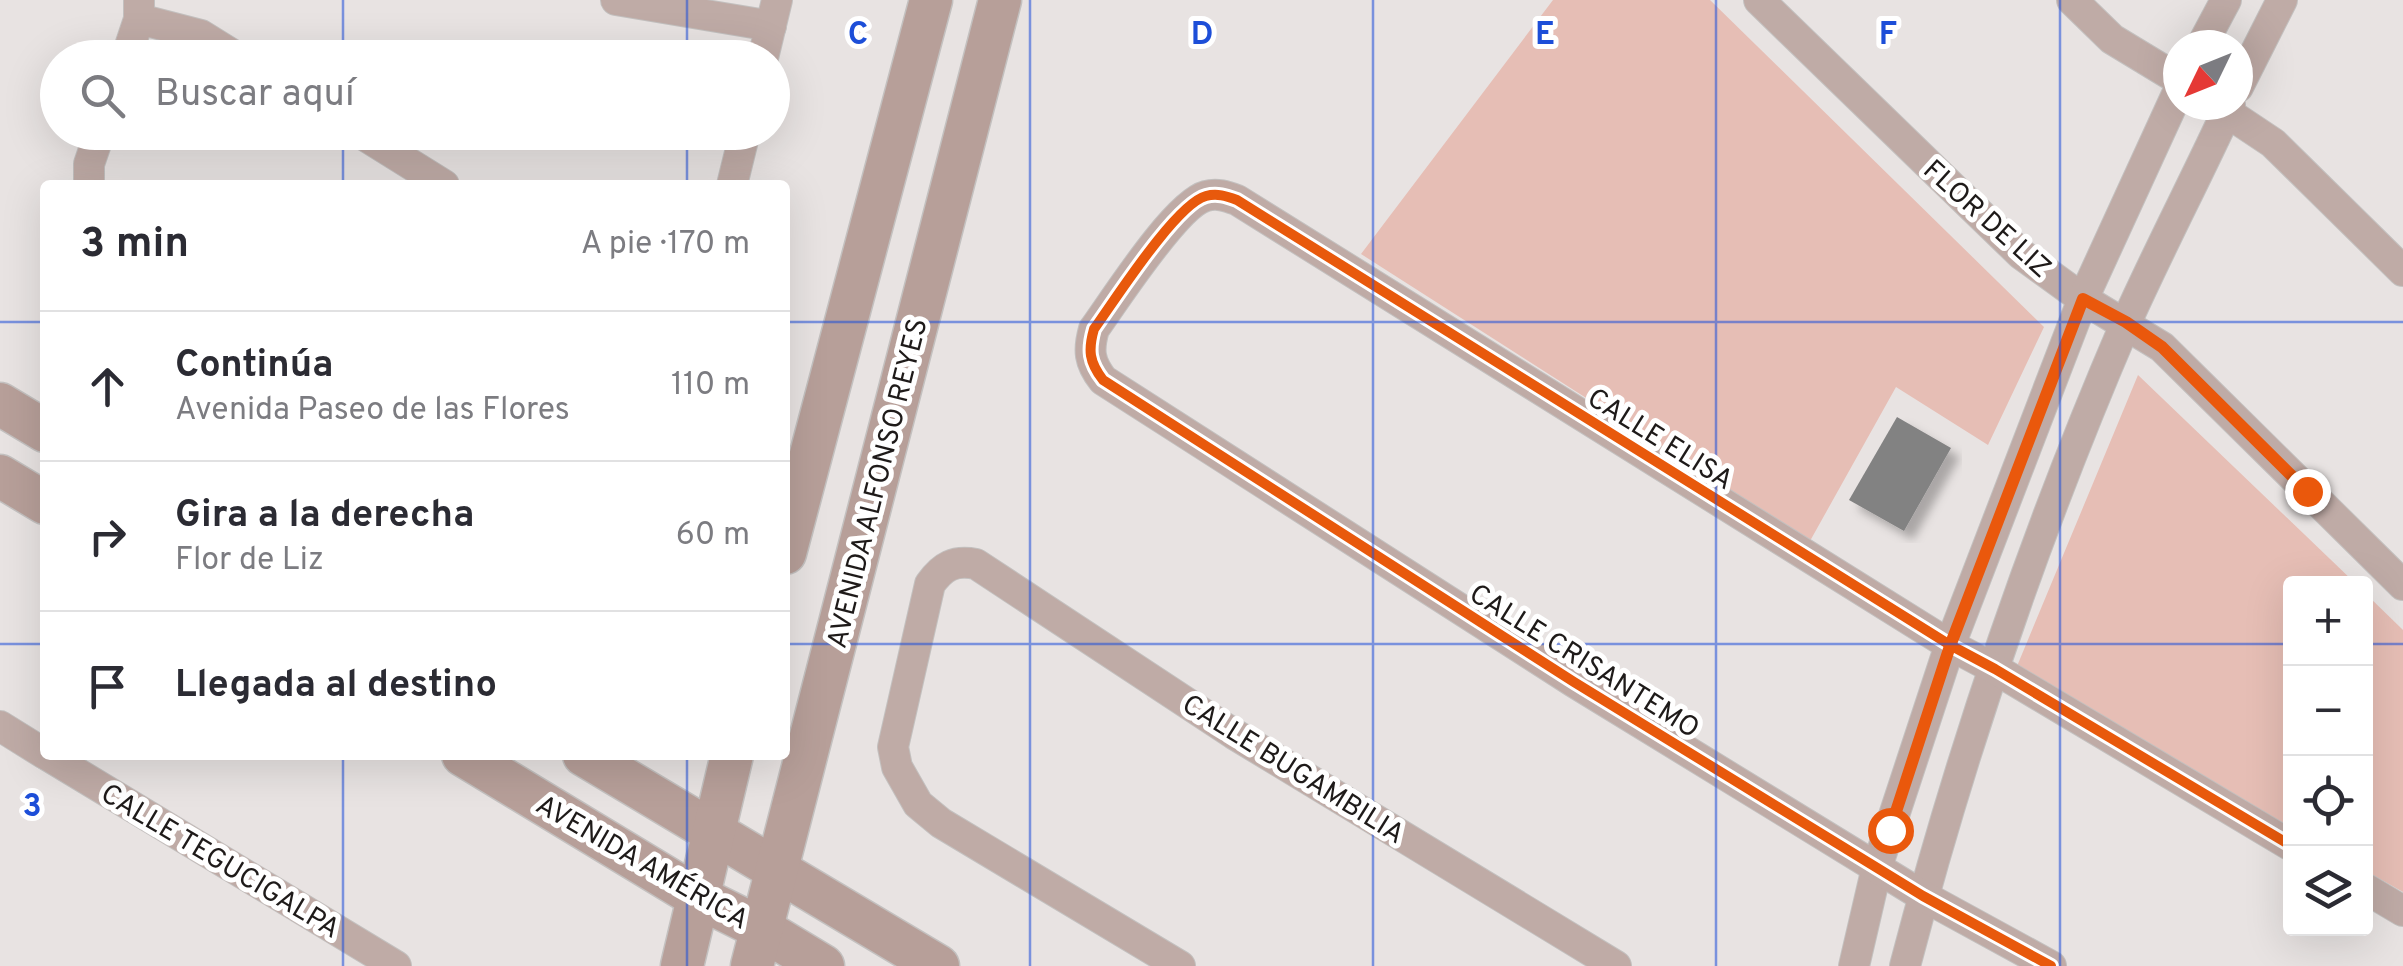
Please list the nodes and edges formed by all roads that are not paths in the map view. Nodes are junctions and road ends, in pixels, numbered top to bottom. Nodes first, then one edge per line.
1 (616, 0) edge
2 (930, 0) edge
3 (1000, 0) edge
4 (1759, 0) edge
5 (2072, 0) edge
6 (2226, 0) edge
7 (2282, 0) edge
8 (139, 9) edge
9 (774, 13) edge
10 (2210, 30) edge
11 (131, 40) edge
12 (209, 40) edge
13 (767, 40) edge
14 (2253, 55) edge
15 (2163, 71) edge
16 (2165, 120) edge
17 (2220, 120) edge
18 (2248, 120) edge
19 (93, 150) edge
20 (388, 150) edge
21 (741, 150) edge
22 (89, 180) edge
23 (436, 180) edge
24 (733, 180) edge
25 (2403, 271) edge
26 (2083, 299) junction
27 (2126, 322) junction
28 (1103, 380) joint
29 (0, 404) edge
30 (40, 428) edge
31 (0, 476) edge
32 (40, 500) edge
33 (790, 534) edge
34 (2403, 585) edge
35 (1950, 646) junction
36 (1996, 669) junction
37 (0, 726) edge
38 (40, 750) edge
39 (56, 760) edge
40 (471, 760) edge
41 (592, 760) edge
42 (731, 760) edge
43 (712, 832) junction
44 (2283, 841) edge
45 (776, 867) junction
46 (1877, 867) junction
47 (2373, 893) edge
48 (696, 896) junction
49 (1923, 896) junction
50 (2403, 911) edge
51 (756, 947) edge
52 (396, 966) edge
53 (682, 966) edge
54 (823, 966) edge
55 (938, 966) edge
56 (1180, 966) edge
57 (1616, 966) edge
58 (1854, 966) edge
59 (1905, 966) edge
60 (2052, 966) edge

1 - 9 street
2 - 33 street
3 - 45 street, AVENIDA ALFONSO REYES
4 - 26 street, FLOR DE LIZ
5 - 15 street
6 - 10 street
7 - 14 street
8 - 11 street
8 - 12 street
9 - 13 street
16 - 26 street
17 - 27 street
18 - 25 street
19 - 22 street
20 - 23 street
21 - 24 street
26 - 27 street, FLOR DE LIZ
26 - 35 street
27 - 34 street, FLOR DE LIZ
27 - 36 street
28 - 35 street, CALLE ELISA
28 - 46 street, CALLE CRISANTEMO
29 - 30 street
31 - 32 street
35 - 36 street, CALLE ELISA
35 - 46 street
36 - 44 street, CALLE ELISA
36 - 49 street
37 - 38 street, CALLE TEGUCIGALPA
39 - 52 street, CALLE TEGUCIGALPA
40 - 48 street, AVENIDA AMÉRICA
41 - 43 street
42 - 43 street
43 - 45 street
43 - 48 street
45 - 51 street, AVENIDA ALFONSO REYES
45 - 55 street
46 - 49 street, CALLE CRISANTEMO
46 - 58 street
47 - 50 street
48 - 51 street, AVENIDA AMÉRICA
48 - 53 street
49 - 59 street
49 - 60 street, CALLE CRISANTEMO
51 - 54 street, AVENIDA AMÉRICA
56 - 57 street, CALLE BUGAMBILIA

